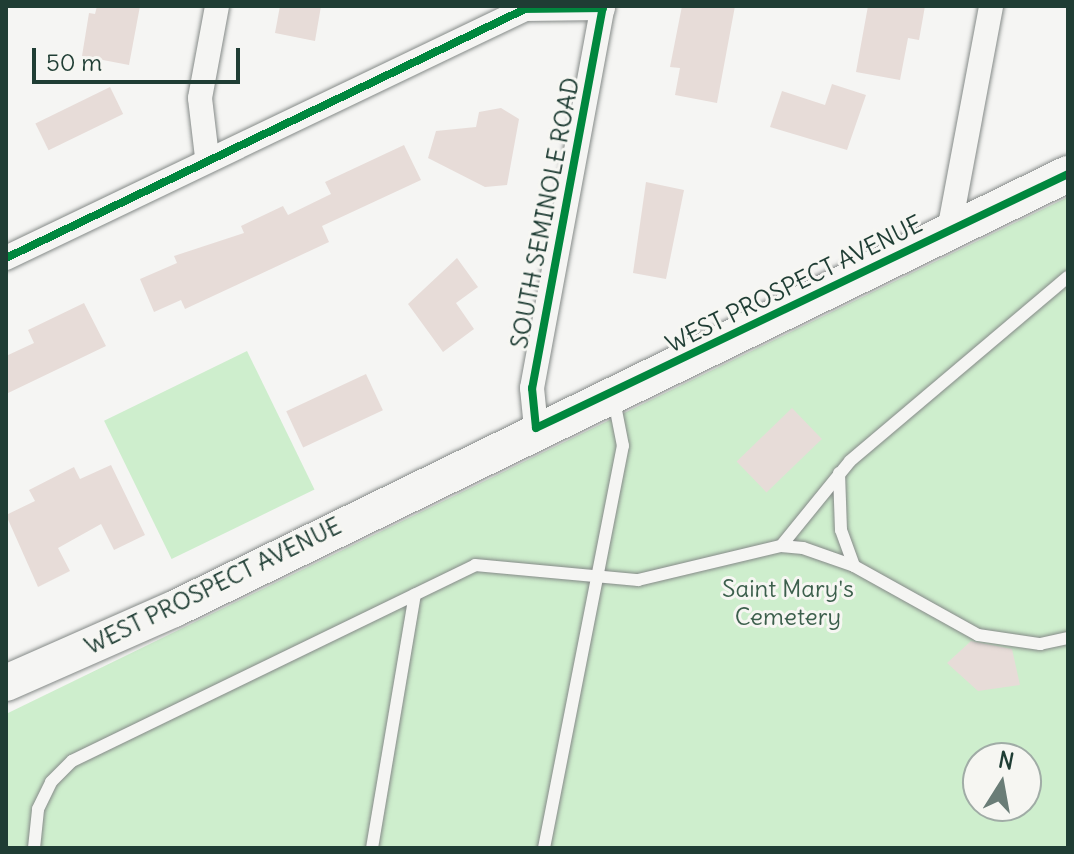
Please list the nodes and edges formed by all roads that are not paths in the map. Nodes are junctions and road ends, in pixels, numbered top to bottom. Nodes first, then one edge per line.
1 (217, 6) edge
2 (991, 6) edge
3 (603, 7) edge
4 (207, 157) junction
5 (1068, 174) edge
6 (949, 231) junction
7 (6, 258) edge
8 (1068, 277) edge
9 (613, 393) junction
10 (536, 428) junction
11 (839, 473) junction
12 (781, 546) junction
13 (854, 566) junction
14 (600, 575) junction
15 (415, 595) junction
16 (1068, 638) edge
17 (6, 683) edge
18 (34, 848) edge
19 (372, 848) edge
20 (544, 848) edge

1 - 4 street
2 - 6 street
3 - 4 street
3 - 10 street, SOUTH SEMINOLE ROAD
4 - 7 street
5 - 6 main road, WEST PROSPECT AVENUE
6 - 9 main road, WEST PROSPECT AVENUE
8 - 11 lane
9 - 10 main road, WEST PROSPECT AVENUE
9 - 14 lane
10 - 17 main road, WEST PROSPECT AVENUE
11 - 12 lane
11 - 13 lane
12 - 13 lane
12 - 14 lane
13 - 16 lane
14 - 15 lane
14 - 20 lane
15 - 18 lane
15 - 19 lane

